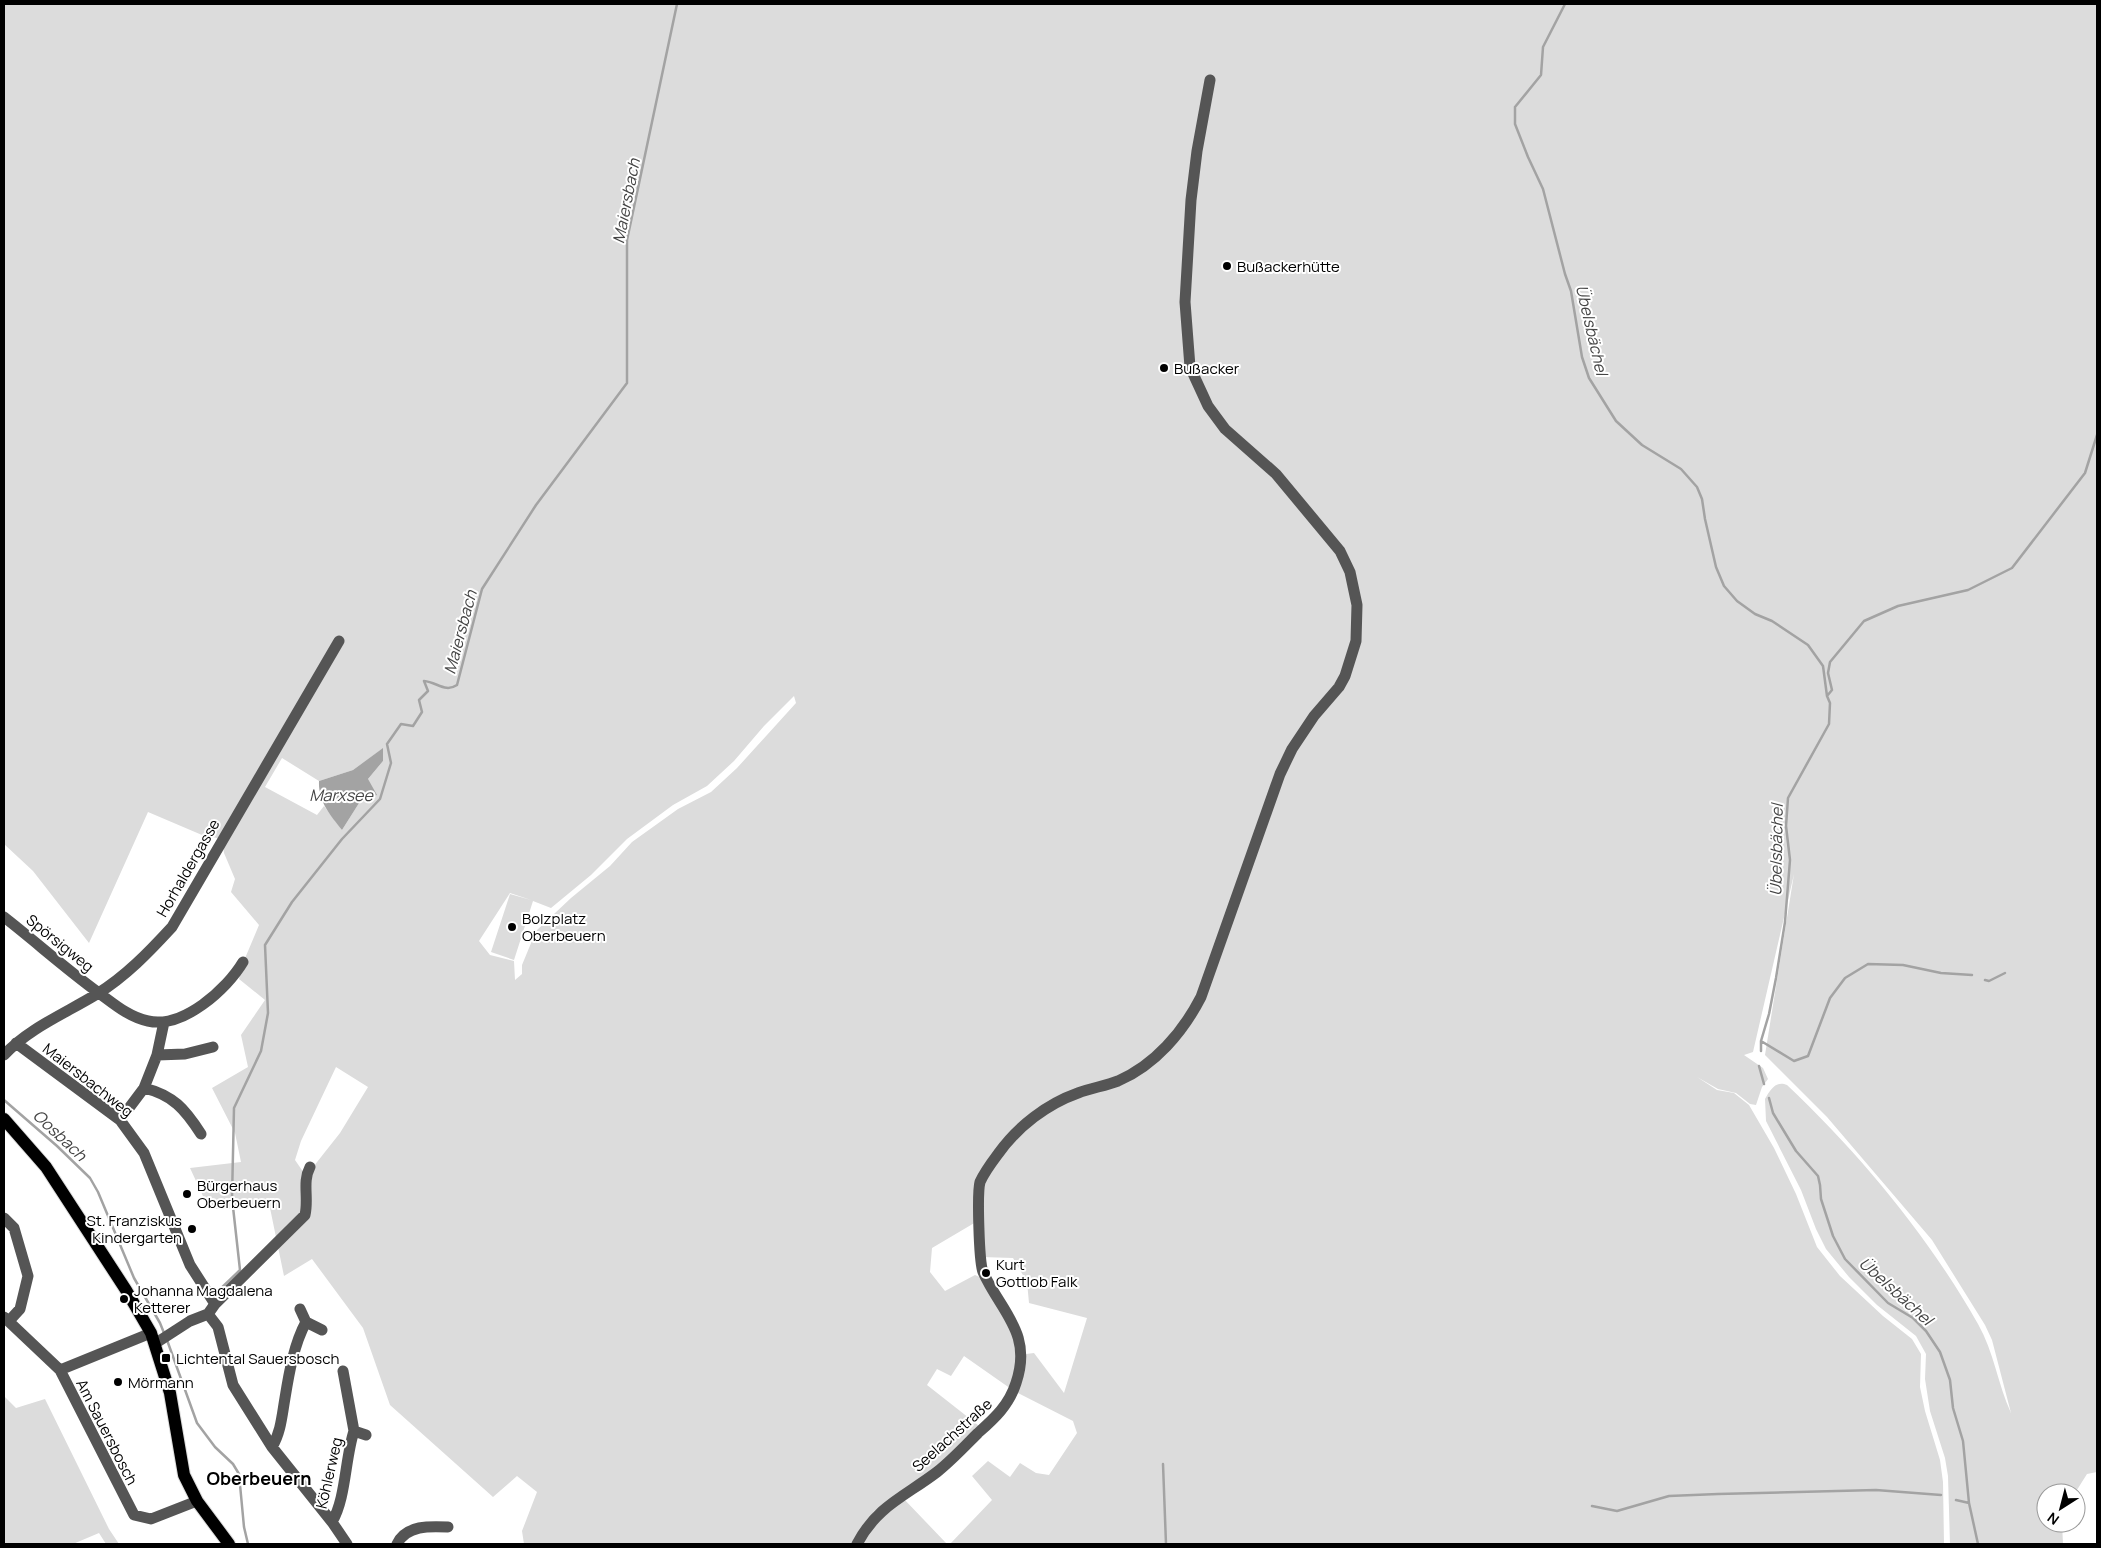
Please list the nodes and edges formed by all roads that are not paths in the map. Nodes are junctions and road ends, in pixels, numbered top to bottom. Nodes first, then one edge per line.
1 (1210, 80) dead end
2 (339, 640) dead end
3 (4, 917) edge
4 (243, 962) dead end
5 (98, 993) junction
6 (164, 1022) junction
7 (16, 1043) junction
8 (213, 1047) dead end
9 (4, 1055) edge
10 (157, 1055) junction
11 (144, 1088) junction
12 (4, 1119) edge
13 (120, 1120) junction
14 (201, 1134) dead end
15 (310, 1167) dead end
16 (4, 1218) edge
17 (215, 1304) junction
18 (300, 1309) dead end
19 (208, 1314) junction
20 (6, 1319) edge
21 (306, 1322) junction
22 (322, 1330) dead end
23 (160, 1338) junction
24 (60, 1370) junction
25 (343, 1371) dead end
26 (354, 1431) junction
27 (366, 1435) dead end
28 (272, 1447) junction
29 (197, 1501) junction
30 (332, 1522) junction
31 (448, 1527) dead end
32 (229, 1544) edge
33 (347, 1544) edge
34 (397, 1544) edge
35 (857, 1544) edge

1 - 35 street, Seelachstraße
2 - 5 street, Horhaldergasse
3 - 5 street, Spörsigweg
4 - 6 street
5 - 6 street, Spörsigweg
5 - 7 street, Horhaldergasse
6 - 10 street
7 - 9 street, Horhaldergasse
7 - 13 street, Maiersbachweg
8 - 10 street
10 - 11 street
11 - 13 street
11 - 14 street
12 - 23 main road
13 - 17 street, Maiersbachweg
15 - 17 street
16 - 20 street
17 - 19 street
18 - 21 street
19 - 23 street
19 - 28 street
20 - 24 street, Am Sauersbosch
21 - 22 street
21 - 28 street
23 - 24 street
23 - 29 main road
24 - 29 street, Am Sauersbosch
25 - 26 street, Köhlerweg
26 - 27 street, Köhlerweg
26 - 30 street, Köhlerweg
28 - 30 street
29 - 32 main road
30 - 33 street
31 - 34 street

